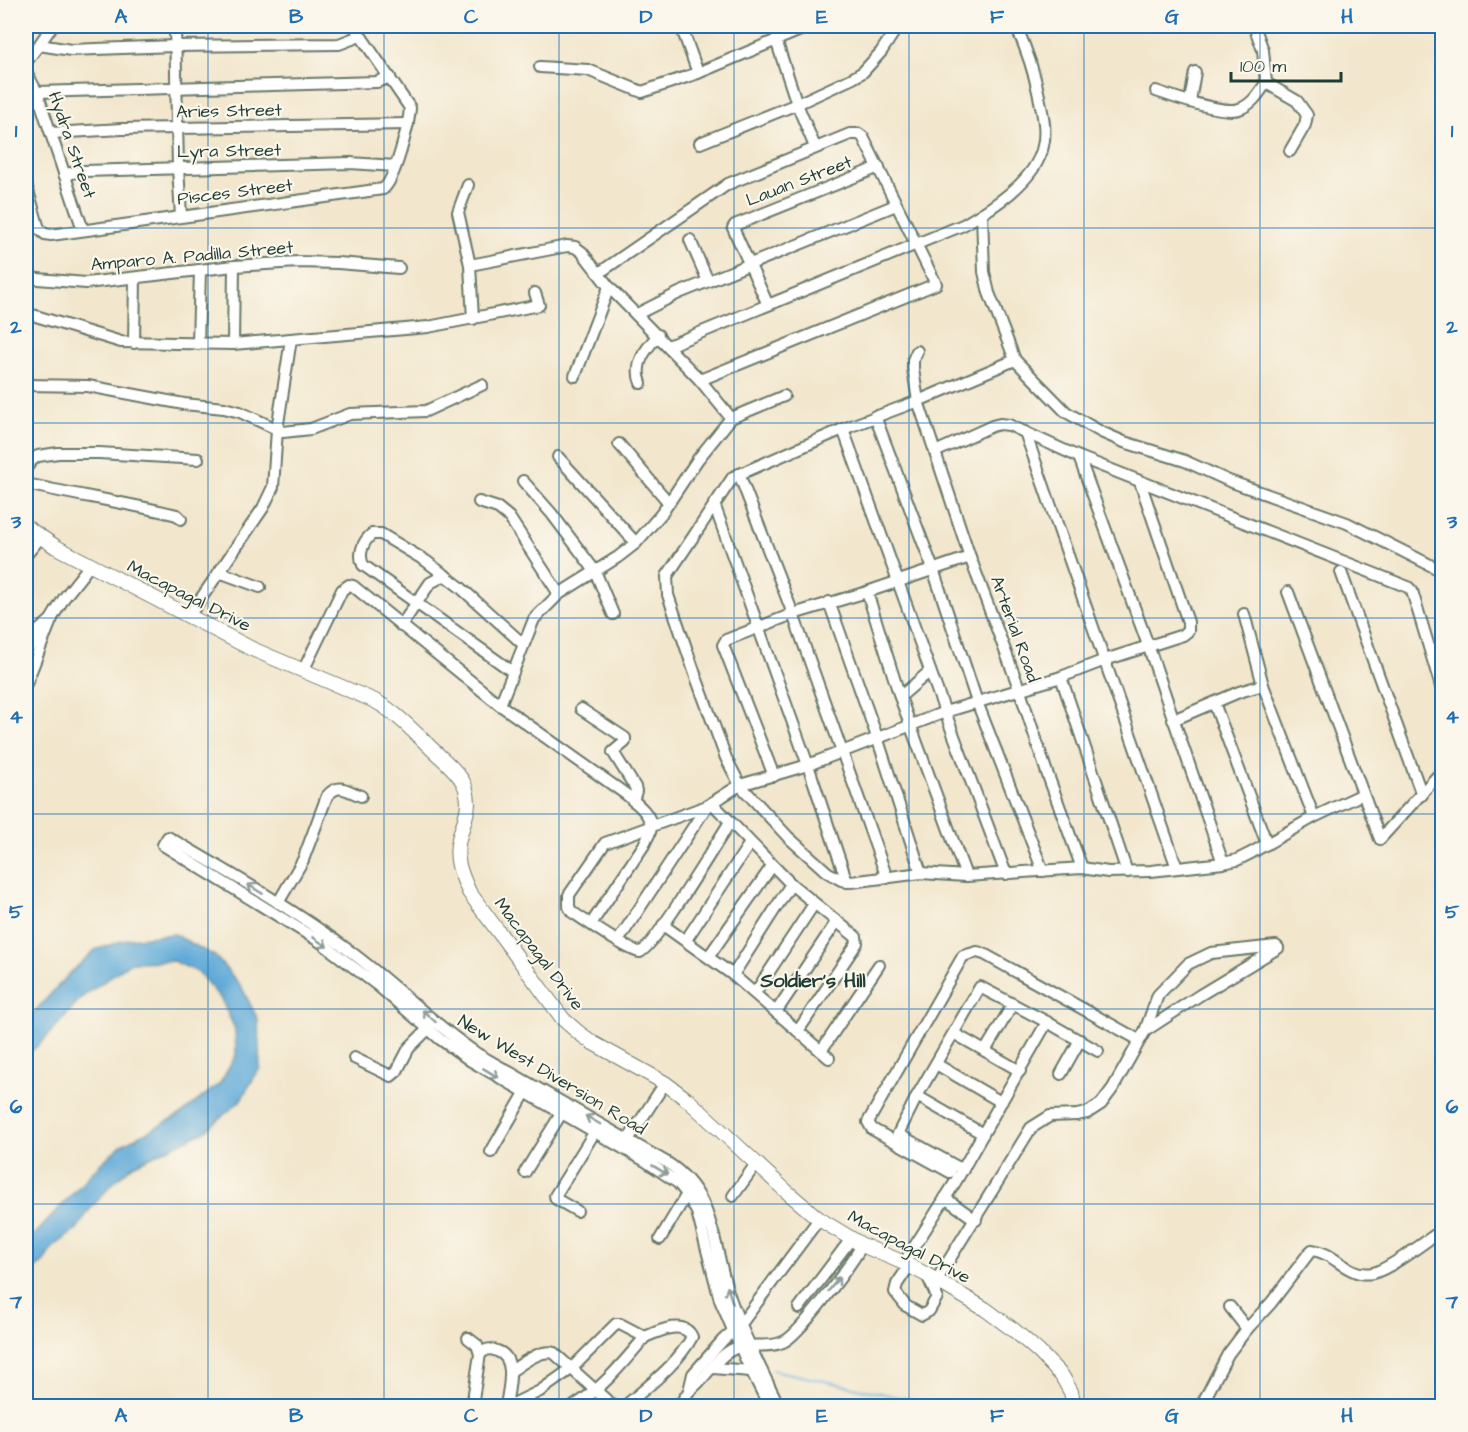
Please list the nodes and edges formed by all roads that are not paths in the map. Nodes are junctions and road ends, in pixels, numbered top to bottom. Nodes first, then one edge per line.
1 (52, 26) edge
2 (174, 26) edge
3 (354, 26) edge
4 (681, 26) edge
5 (810, 26) edge
6 (898, 26) edge
7 (1016, 26) edge
8 (1254, 26) edge
9 (360, 36) junction
10 (776, 40) junction
11 (39, 45) junction
12 (174, 46) junction
13 (26, 62) edge
14 (540, 67) dead end
15 (26, 72) edge
16 (1196, 72) dead end
17 (698, 73) junction
18 (390, 77) junction
19 (1266, 82) junction
20 (175, 89) junction
21 (1156, 91) dead end
22 (38, 92) junction
23 (1190, 101) junction
24 (797, 104) junction
25 (408, 124) junction
26 (178, 129) junction
27 (51, 133) junction
28 (700, 143) dead end
29 (815, 147) junction
30 (1290, 151) dead end
31 (395, 166) junction
32 (879, 167) junction
33 (178, 168) junction
34 (64, 174) junction
35 (26, 184) edge
36 (468, 185) dead end
37 (896, 205) junction
38 (982, 214) junction
39 (181, 216) junction
40 (83, 230) junction
41 (690, 240) dead end
42 (916, 244) junction
43 (748, 264) junction
44 (470, 265) junction
45 (234, 266) junction
46 (399, 268) dead end
47 (200, 270) junction
48 (599, 273) junction
49 (26, 278) edge
50 (135, 278) junction
51 (708, 281) junction
52 (609, 287) junction
53 (536, 293) dead end
54 (768, 305) junction
55 (26, 313) edge
56 (637, 314) junction
57 (473, 319) junction
58 (658, 335) junction
59 (291, 339) junction
60 (134, 343) junction
61 (198, 344) junction
62 (233, 344) junction
63 (668, 346) junction
64 (917, 351) dead end
65 (1015, 360) junction
66 (575, 376) dead end
67 (700, 380) junction
68 (641, 383) dead end
69 (26, 385) edge
70 (482, 385) dead end
71 (784, 396) dead end
72 (918, 401) junction
73 (875, 416) junction
74 (730, 418) junction
75 (843, 429) junction
76 (277, 430) junction
77 (1025, 432) junction
78 (619, 444) dead end
79 (935, 452) junction
80 (558, 458) dead end
81 (1079, 458) junction
82 (198, 459) dead end
83 (26, 468) edge
84 (739, 474) junction
85 (523, 481) dead end
86 (1140, 482) junction
87 (26, 484) edge
88 (479, 502) dead end
89 (669, 503) junction
90 (714, 504) junction
91 (182, 519) dead end
92 (26, 527) edge
93 (40, 538) junction
94 (636, 543) junction
95 (26, 555) edge
96 (970, 557) junction
97 (90, 565) junction
98 (933, 569) junction
99 (595, 571) junction
100 (1443, 571) edge
101 (219, 572) junction
102 (1341, 572) dead end
103 (444, 575) junction
104 (898, 581) junction
105 (260, 587) dead end
106 (867, 592) junction
107 (1288, 592) dead end
108 (559, 594) junction
109 (416, 602) junction
110 (829, 602) junction
111 (613, 614) dead end
112 (793, 614) junction
113 (1244, 614) dead end
114 (189, 616) junction
115 (52, 618) junction
116 (401, 626) junction
117 (758, 627) junction
118 (523, 644) junction
119 (1148, 645) junction
120 (26, 654) edge
121 (1105, 660) junction
122 (303, 671) junction
123 (930, 671) junction
124 (513, 672) junction
125 (1061, 676) junction
126 (26, 684) edge
127 (1263, 685) junction
128 (1019, 688) junction
129 (1443, 690) edge
130 (900, 697) junction
131 (977, 702) junction
132 (1214, 703) junction
133 (500, 705) junction
134 (581, 709) dead end
135 (945, 712) junction
136 (1173, 720) junction
137 (911, 725) junction
138 (878, 737) junction
139 (842, 751) junction
140 (808, 765) junction
141 (1443, 771) edge
142 (774, 776) junction
143 (740, 785) junction
144 (1363, 794) junction
145 (1422, 795) junction
146 (361, 796) dead end
147 (633, 801) junction
148 (710, 804) junction
149 (1314, 817) junction
150 (730, 822) junction
151 (651, 826) junction
152 (750, 843) junction
153 (1267, 844) junction
154 (1223, 863) junction
155 (772, 866) junction
156 (1082, 868) junction
157 (1177, 868) junction
158 (1043, 871) junction
159 (1127, 872) junction
160 (921, 873) junction
161 (1006, 874) junction
162 (966, 876) junction
163 (887, 878) junction
164 (847, 882) junction
165 (791, 884) junction
166 (278, 903) junction
167 (814, 904) junction
168 (837, 921) junction
169 (591, 924) junction
170 (663, 925) junction
171 (686, 940) junction
172 (618, 941) junction
173 (709, 956) junction
174 (879, 964) dead end
175 (733, 975) junction
176 (755, 993) junction
177 (1013, 1004) junction
178 (776, 1011) junction
179 (1047, 1022) junction
180 (429, 1028) junction
181 (798, 1031) junction
182 (955, 1034) junction
183 (1142, 1036) junction
184 (1080, 1040) junction
185 (985, 1051) junction
186 (1098, 1051) dead end
187 (354, 1058) dead end
188 (936, 1064) junction
189 (1020, 1071) junction
190 (1060, 1074) dead end
191 (665, 1083) junction
192 (525, 1093) junction
193 (917, 1096) junction
194 (1001, 1102) junction
195 (561, 1114) junction
196 (594, 1132) junction
197 (983, 1134) junction
198 (625, 1144) junction
199 (491, 1152) dead end
200 (756, 1164) junction
201 (963, 1170) junction
202 (525, 1172) dead end
203 (950, 1172) dead end
204 (687, 1194) junction
205 (733, 1196) dead end
206 (945, 1198) junction
207 (577, 1211) dead end
208 (819, 1219) junction
209 (976, 1220) junction
210 (1443, 1230) edge
211 (660, 1239) dead end
212 (857, 1242) junction
213 (840, 1256) junction
214 (850, 1264) junction
215 (907, 1264) junction
216 (932, 1278) junction
217 (1230, 1307) dead end
218 (804, 1322) junction
219 (737, 1327) junction
220 (1246, 1329) junction
221 (645, 1337) junction
222 (468, 1338) dead end
223 (745, 1346) junction
224 (480, 1354) junction
225 (714, 1362) junction
226 (571, 1369) junction
227 (511, 1371) junction
228 (751, 1371) junction
229 (596, 1391) junction
230 (472, 1407) edge
231 (508, 1407) edge
232 (574, 1407) edge
233 (613, 1407) edge
234 (625, 1407) edge
235 (679, 1407) edge
236 (769, 1407) edge
237 (779, 1407) edge
238 (1074, 1407) edge
239 (1201, 1407) edge

1 - 11 street
2 - 12 street
3 - 9 street
4 - 17 street
5 - 10 street
6 - 24 street
7 - 38 street
8 - 19 street
9 - 12 street
9 - 18 street
10 - 17 street
10 - 24 street
11 - 12 street
11 - 13 street
12 - 20 street
14 - 17 street
15 - 22 street, Hydra Street
16 - 23 street
18 - 20 street
18 - 25 street
19 - 23 street
19 - 30 street
20 - 22 street
20 - 26 street
21 - 23 street
22 - 27 street, Hydra Street
24 - 28 street
24 - 29 street
25 - 26 street, Aries Street
25 - 31 street
26 - 27 street, Aries Street
26 - 33 street
27 - 34 street, Hydra Street
29 - 32 street
29 - 48 street
31 - 33 street, Lyra Street
31 - 39 street, Pisces Street
32 - 37 street
32 - 43 street, Lauan Street
33 - 34 street, Lyra Street
33 - 39 street
34 - 40 street, Hydra Street
35 - 40 street, Pisces Street
36 - 44 street
37 - 42 street
37 - 43 street
38 - 42 street
38 - 65 street
39 - 40 street, Pisces Street
41 - 51 street
42 - 54 street
42 - 67 street
43 - 51 street
43 - 54 street
44 - 48 street
44 - 57 street
45 - 46 street, Amparo A. Padilla Street
45 - 47 street, Amparo A. Padilla Street
45 - 62 street
47 - 50 street, Amparo A. Padilla Street
47 - 61 street
48 - 52 street
49 - 50 street, Amparo A. Padilla Street
50 - 60 street
51 - 56 street
52 - 56 street
52 - 66 street
53 - 57 street
54 - 63 street
55 - 60 street
56 - 58 street
57 - 59 street
58 - 63 street
58 - 68 street
59 - 62 street
59 - 76 street
60 - 61 street
61 - 62 street
63 - 67 street
64 - 72 street, Arterial Road
65 - 72 street
65 - 100 street
67 - 74 street
69 - 76 street
70 - 76 street
71 - 74 street
72 - 73 street
72 - 79 street, Arterial Road
73 - 75 street
73 - 98 street
74 - 89 street
75 - 84 street
75 - 104 street
76 - 101 street
77 - 79 street
77 - 81 street
77 - 121 street
78 - 89 street
79 - 96 street, Arterial Road
80 - 94 street
81 - 86 street
81 - 119 street
82 - 83 street
84 - 90 street
84 - 112 street
85 - 99 street
86 - 119 street
86 - 129 street
87 - 91 street
88 - 108 street
89 - 94 street
90 - 117 street
90 - 143 street
92 - 93 main road, Macapagal Drive
93 - 95 street
93 - 97 main road, Macapagal Drive
94 - 99 street
96 - 98 street
96 - 128 street, Arterial Road
97 - 114 main road, Macapagal Drive
97 - 115 street
98 - 104 street
98 - 131 street
99 - 108 street
99 - 111 street
101 - 105 street
101 - 114 street
102 - 145 street
103 - 109 street
103 - 109 street
103 - 118 street
104 - 106 street
104 - 123 street
106 - 110 street
106 - 130 street
107 - 144 street
108 - 118 street
109 - 116 street
109 - 124 street
110 - 112 street
110 - 138 street
112 - 117 street
112 - 139 street
113 - 127 street
114 - 122 main road, Macapagal Drive
115 - 120 street
115 - 126 street
116 - 122 street
116 - 133 street
117 - 140 street
117 - 142 street
118 - 124 street
119 - 121 street
119 - 136 street
121 - 125 street
121 - 157 street
122 - 191 main road, Macapagal Drive
123 - 130 street
123 - 135 street
124 - 133 street
125 - 128 street
125 - 159 street
127 - 132 street
127 - 149 street
128 - 131 street
128 - 156 street, Arterial Road
130 - 137 street
131 - 135 street
131 - 158 street
132 - 136 street
132 - 153 street
133 - 147 street
134 - 147 street
135 - 137 street
135 - 161 street
136 - 154 street
137 - 138 street
137 - 162 street
138 - 139 street
138 - 160 street
139 - 140 street
139 - 163 street
140 - 142 street
140 - 164 street
141 - 145 street
142 - 143 street
143 - 148 street
143 - 164 street
144 - 145 street
144 - 149 street
146 - 166 street
147 - 151 street
148 - 150 street
148 - 151 street
148 - 172 street
149 - 153 street
150 - 152 street
150 - 170 street
151 - 169 street
151 - 169 street
152 - 155 street
152 - 171 street
153 - 154 street
154 - 157 street
155 - 165 street
155 - 173 street
156 - 158 street
156 - 159 street
157 - 159 street
158 - 161 street
160 - 162 street
160 - 163 street
161 - 162 street
163 - 164 street
165 - 167 street
165 - 175 street
166 -> 180 street, New West Diversion Road
198 -> 166 street, New West Diversion Road
167 - 168 street
167 - 176 street
168 - 178 street
168 - 181 street
169 - 172 street
170 - 171 street
170 - 172 street
171 - 173 street
173 - 175 street
174 - 181 street
175 - 176 street
176 - 178 street
177 - 179 street
177 - 182 street
177 - 185 street
178 - 181 street
179 - 184 street
179 - 189 street
180 - 187 street
180 -> 192 street, New West Diversion Road
182 - 185 street
182 - 188 street
183 - 183 street
183 - 203 street
183 - 209 street
184 - 186 street
184 - 190 street
185 - 189 street
188 - 193 street
188 - 194 street
189 - 194 street
191 - 198 street
191 - 200 main road, Macapagal Drive
192 - 195 street, New West Diversion Road
192 - 199 street
193 - 197 street
193 - 201 street
194 - 197 street
195 - 196 street, New West Diversion Road
195 - 202 street
196 - 198 street, New West Diversion Road
196 - 207 street
197 - 201 street
198 -> 204 street, New West Diversion Road
219 -> 198 street, New West Diversion Road
200 - 205 street
200 - 208 main road, Macapagal Drive
201 - 206 street
204 - 211 street
204 - 219 street, New West Diversion Road
206 - 209 street
206 - 215 street
208 - 212 main road, Macapagal Drive
208 - 219 street
209 - 216 street
210 - 220 street
212 - 213 street
212 - 214 street
212 - 215 main road, Macapagal Drive
213 - 214 street
213 - 218 street
218 -> 214 street
215 - 216 main road, Macapagal Drive
215 - 216 street
216 - 238 main road, Macapagal Drive
217 - 220 street
218 - 223 street
219 - 223 street, New West Diversion Road
219 - 225 street
220 - 239 street
221 - 226 street
221 - 229 street
221 - 234 street
222 - 224 street
223 - 225 street
223 - 228 street, New West Diversion Road
223 - 237 street, New West Diversion Road
224 - 227 street
224 - 230 street
225 - 228 street
225 - 235 street
226 - 227 street
226 - 229 street
226 - 231 street
227 - 231 street
228 - 236 street, New West Diversion Road
229 - 232 street
229 - 233 street

